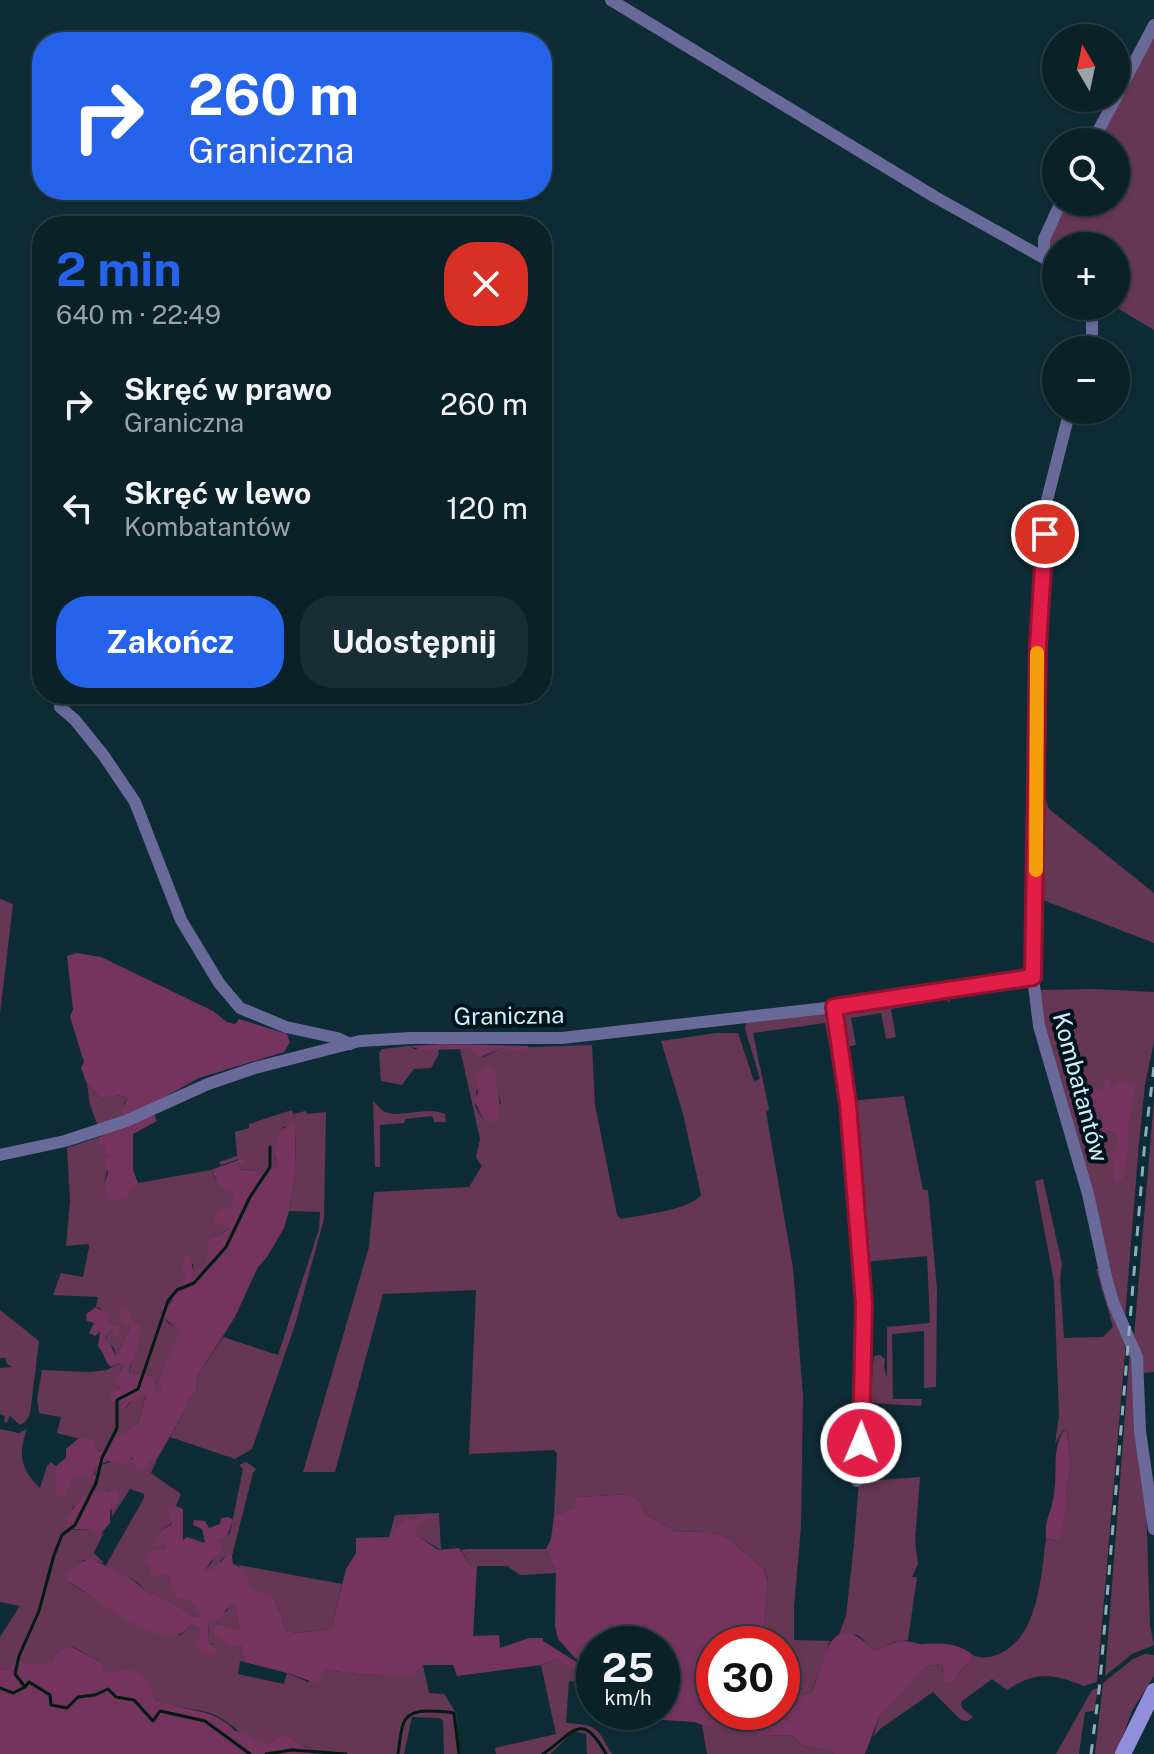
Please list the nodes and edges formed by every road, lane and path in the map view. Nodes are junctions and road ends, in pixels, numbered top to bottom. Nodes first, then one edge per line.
1 (611, 0) edge
2 (1154, 25) edge
3 (1130, 71) edge
4 (1042, 257) edge
5 (1066, 424) edge
6 (60, 707) dead end
7 (1033, 977) junction
8 (834, 1007) junction
9 (350, 1044) junction
10 (0, 1155) edge
11 (857, 1481) dead end
12 (1154, 1529) edge
13 (1154, 1691) edge
14 (1123, 1754) edge

1 - 4 street
2 - 3 street
5 - 7 street, Kombatantów
6 - 9 street
7 - 8 street, Graniczna
7 - 12 street, Kombatantów
8 - 9 street, Graniczna
8 - 11 street
9 - 10 street, Graniczna
13 - 14 street

